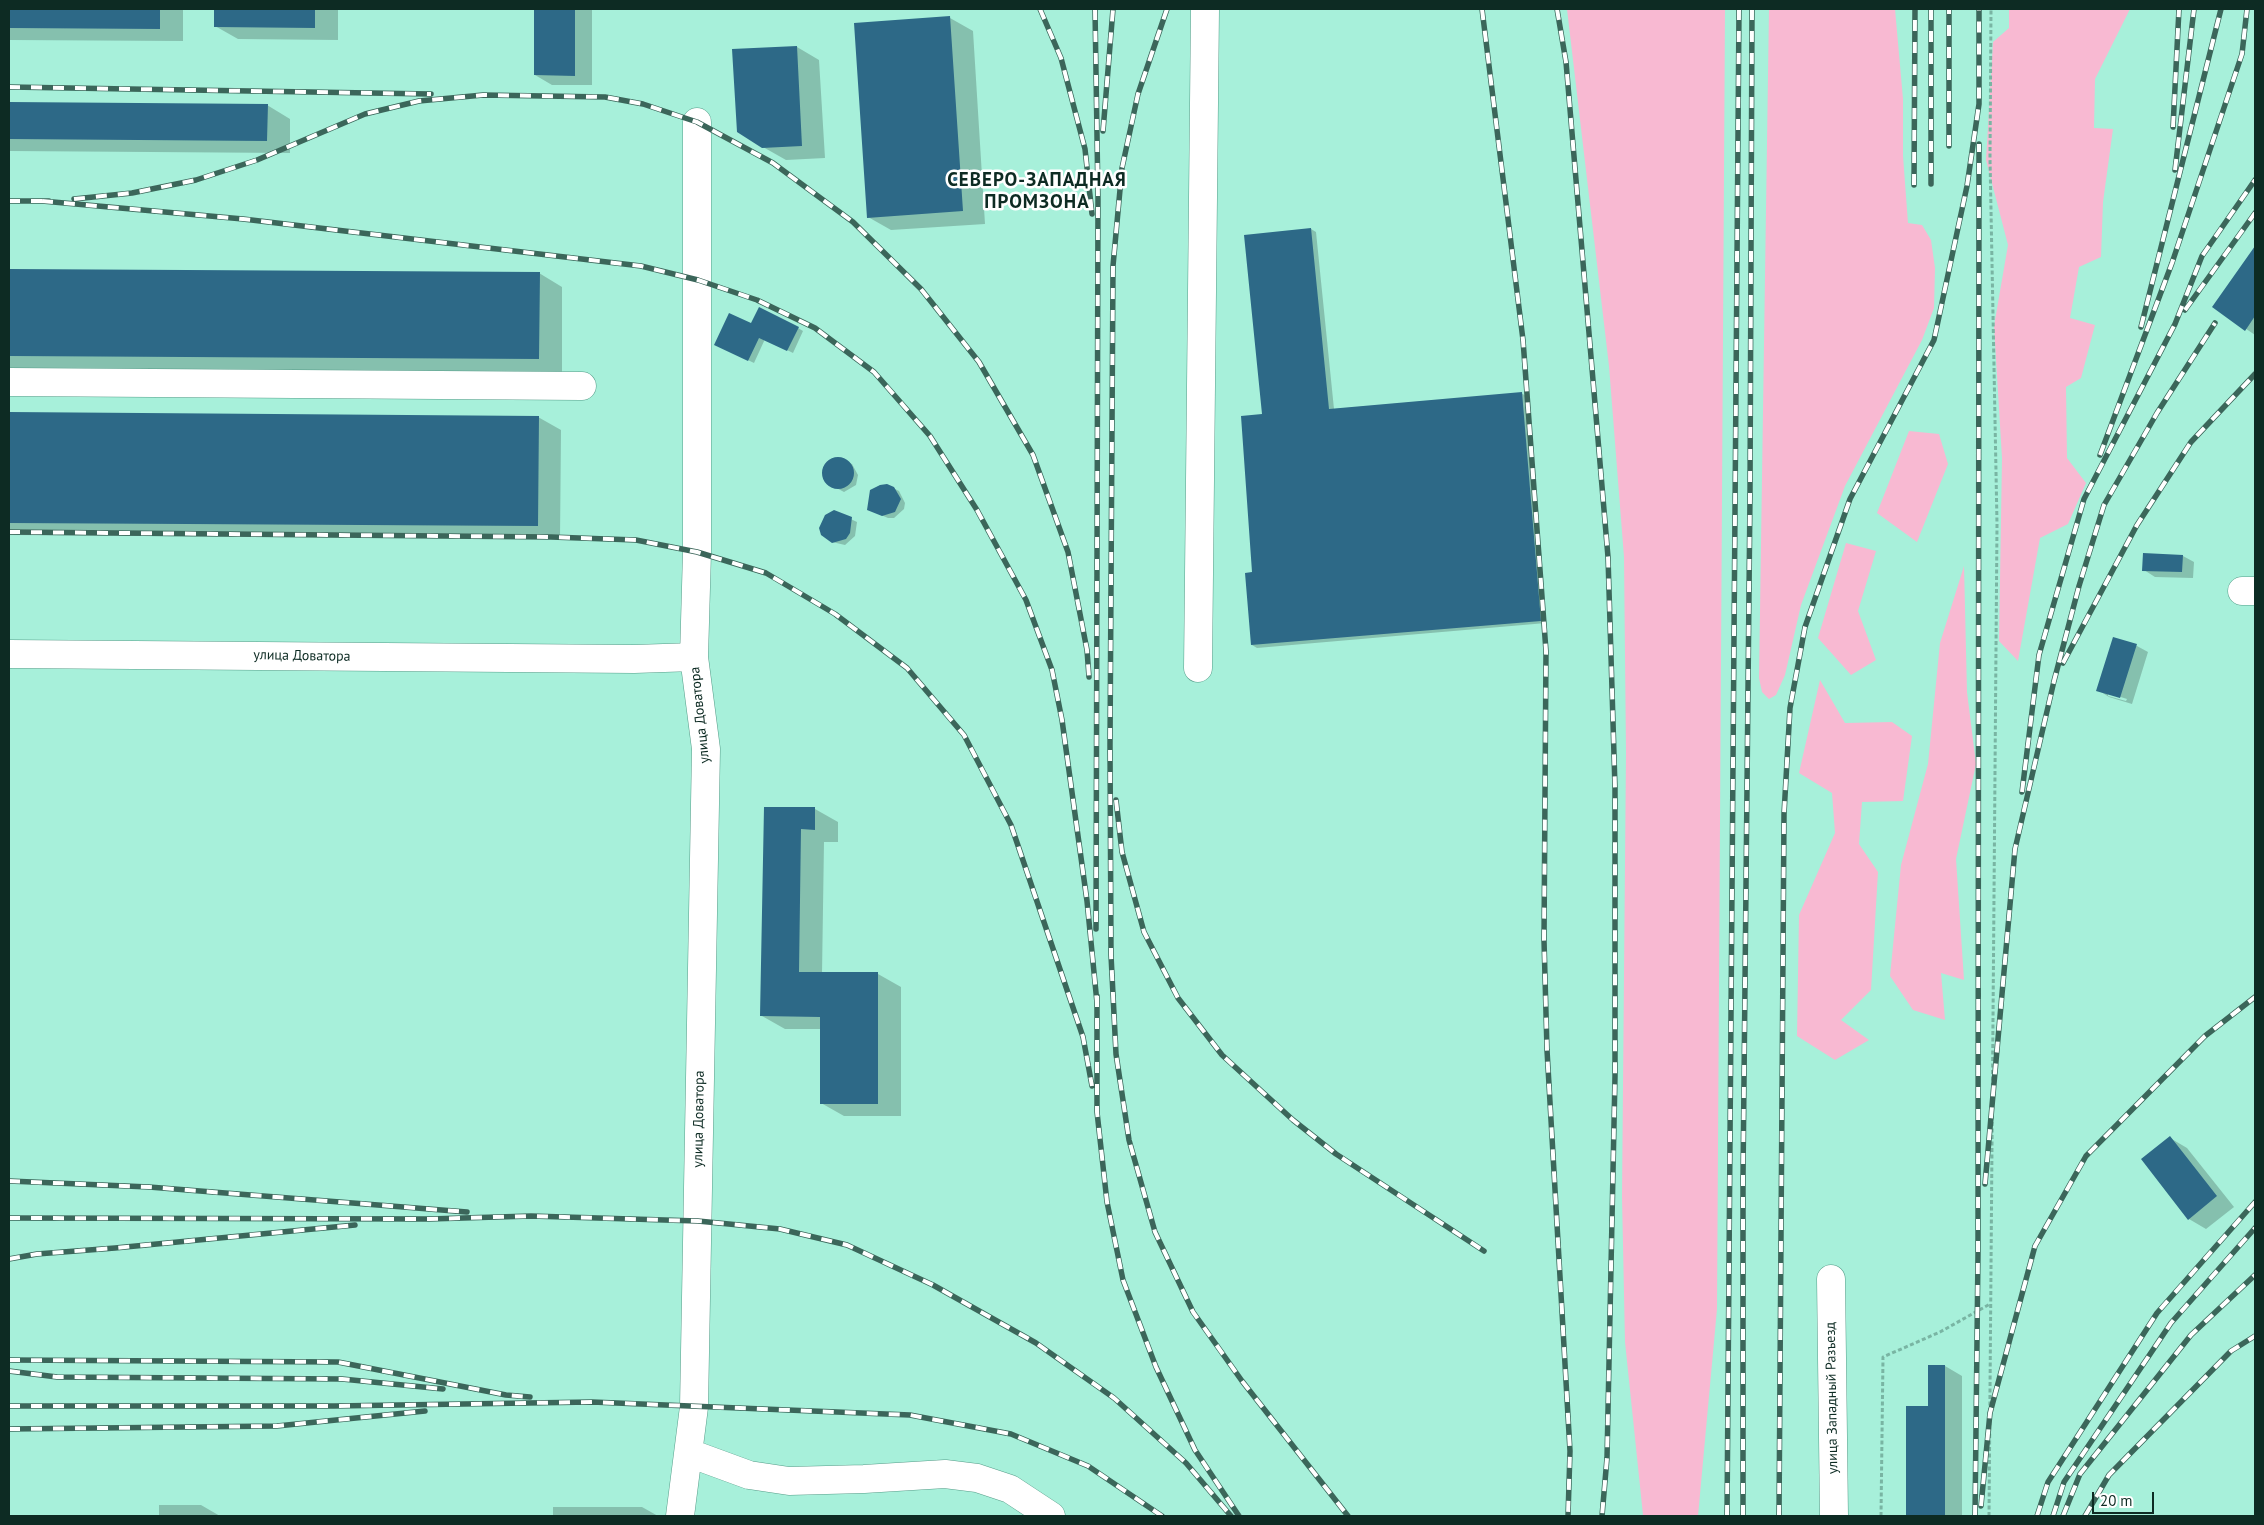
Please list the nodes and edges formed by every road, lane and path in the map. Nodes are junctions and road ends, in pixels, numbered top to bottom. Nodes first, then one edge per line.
1 (1205, 9) edge
2 (1991, 9) edge
3 (697, 122) dead end
4 (9, 382) edge
5 (582, 386) dead end
6 (9, 654) edge
7 (694, 657) junction
8 (1198, 668) dead end
9 (1831, 1279) dead end
10 (1991, 1304) junction
11 (689, 1453) junction
12 (680, 1516) edge
13 (1051, 1516) edge
14 (1834, 1516) edge
15 (1881, 1516) edge
16 (1989, 1516) edge

1 - 8 street
2 - 10 path
3 - 7 street
4 - 5 street
6 - 7 street, улица Доватора
7 - 11 street, улица Доватора
9 - 14 street, улица Западный Разъезд
10 - 15 path
10 - 16 path
11 - 12 street, улица Доватора
11 - 13 street

